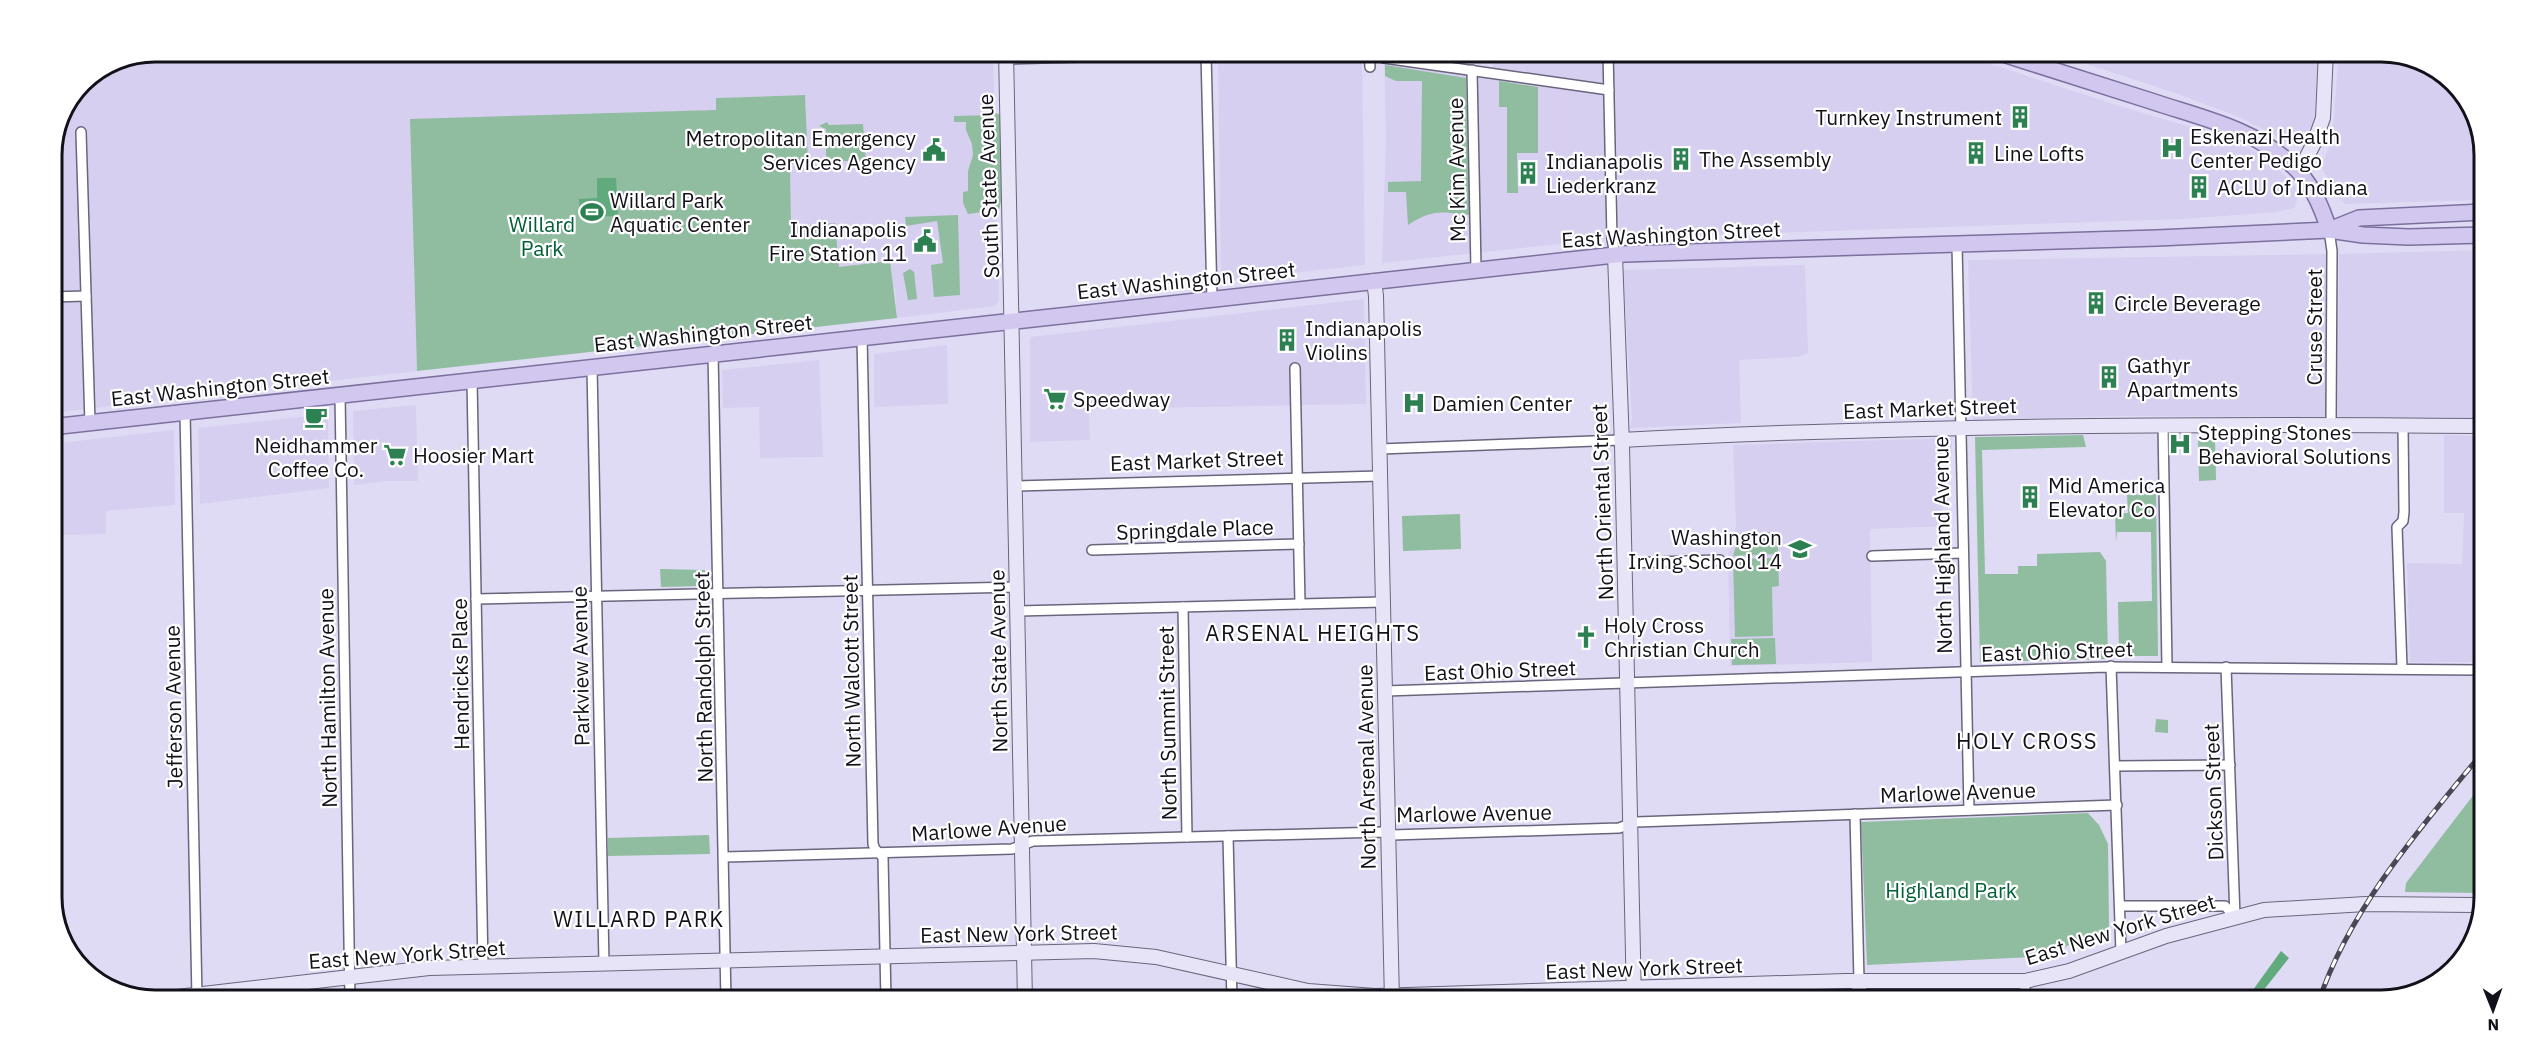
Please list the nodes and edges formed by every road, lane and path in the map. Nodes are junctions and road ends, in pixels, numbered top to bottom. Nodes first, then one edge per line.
1 (1006, 62) edge
2 (1206, 62) edge
3 (1369, 62) edge
4 (1415, 62) edge
5 (1608, 62) edge
6 (2028, 62) edge
7 (2326, 62) edge
8 (1370, 67) dead end
9 (1472, 70) junction
10 (1609, 90) junction
11 (81, 132) dead end
12 (2299, 172) junction
13 (2473, 212) edge
14 (2329, 230) junction
15 (2473, 235) edge
16 (1957, 244) junction
17 (1615, 255) junction
18 (1476, 269) junction
19 (1374, 281) junction
20 (86, 296) junction
21 (62, 297) edge
22 (1212, 299) junction
23 (1012, 320) junction
24 (862, 337) junction
25 (713, 353) junction
26 (592, 367) junction
27 (1295, 368) dead end
28 (472, 380) junction
29 (340, 395) junction
30 (185, 412) junction
31 (90, 423) junction
32 (2163, 424) junction
33 (2331, 424) junction
34 (2403, 426) junction
35 (2473, 426) edge
36 (62, 427) edge
37 (1960, 428) junction
38 (1621, 440) junction
39 (1380, 448) junction
40 (1380, 476) junction
41 (1297, 478) junction
42 (1015, 486) junction
43 (1299, 544) junction
44 (1092, 550) dead end
45 (1963, 552) junction
46 (1872, 556) dead end
47 (1720, 560) dead end
48 (1624, 563) junction
49 (1017, 586) junction
50 (867, 591) junction
51 (719, 594) junction
52 (596, 597) junction
53 (476, 599) junction
54 (1383, 602) junction
55 (1300, 604) junction
56 (1183, 607) junction
57 (1018, 611) junction
58 (2111, 666) junction
59 (2167, 667) junction
60 (2226, 667) junction
61 (2402, 668) junction
62 (2474, 670) edge
63 (1966, 672) junction
64 (1627, 682) junction
65 (1385, 691) junction
66 (2230, 765) junction
67 (2116, 766) junction
68 (2117, 805) junction
69 (1969, 810) junction
70 (1855, 814) junction
71 (1630, 823) junction
72 (1388, 834) junction
73 (1228, 836) junction
74 (1187, 837) junction
75 (1022, 845) junction
76 (880, 853) junction
77 (724, 857) junction
78 (2473, 905) edge
79 (2120, 906) junction
80 (2235, 916) junction
81 (2121, 952) junction
82 (1024, 953) junction
83 (885, 957) junction
84 (726, 960) junction
85 (604, 964) junction
86 (483, 967) junction
87 (1231, 973) junction
88 (350, 977) junction
89 (1859, 981) junction
90 (2025, 981) junction
91 (197, 991) edge
92 (248, 991) edge
93 (350, 991) edge
94 (726, 991) edge
95 (886, 991) edge
96 (1025, 991) edge
97 (1232, 991) edge
98 (1313, 991) edge
99 (1392, 991) edge
100 (1634, 991) edge
101 (1698, 991) edge
102 (1859, 991) edge
103 (2025, 991) edge

1 - 23 street, South State Avenue
2 - 22 street
3 - 8 street
4 - 9 street
5 - 10 street
6 - 12 main road
7 - 12 street
9 - 10 street
9 - 18 street, Mc Kim Avenue
10 - 17 street
11 - 20 street
12 - 14 main road
13 - 14 main road, East Washington Street
14 - 15 main road, East Washington Street
14 - 16 main road, East Washington Street
14 - 33 street, Cruse Street
16 - 17 main road, East Washington Street
16 - 37 street, North Highland Avenue
17 - 18 main road, East Washington Street
17 - 38 street, North Oriental Street
18 - 19 main road, East Washington Street
19 - 22 main road, East Washington Street
19 - 39 street, North Arsenal Avenue
20 - 21 street
20 - 31 street
22 - 23 main road, East Washington Street
23 - 24 main road, East Washington Street
23 - 42 street, North State Avenue
24 - 25 main road, East Washington Street
24 - 50 street, North Walcott Street
25 - 26 main road, East Washington Street
25 - 51 street, North Randolph Street
26 - 28 main road, East Washington Street
26 - 52 street, Parkview Avenue
27 - 41 street
28 - 29 main road, East Washington Street
28 - 53 street, Hendricks Place
29 - 30 main road, East Washington Street
29 - 88 street, North Hamilton Avenue
30 - 31 main road, East Washington Street
30 - 91 street, Jefferson Avenue
31 - 36 main road, East Washington Street
32 - 33 street, East Market Street
32 - 37 street, East Market Street
32 - 59 street
33 - 34 street, East Market Street
34 - 35 street, East Market Street
34 - 61 street
37 - 38 street, East Market Street
37 - 45 street, North Highland Avenue
38 - 39 street, East Market Street
38 - 48 street, North Oriental Street
39 - 40 street, North Arsenal Avenue
40 - 41 street, East Market Street
40 - 54 street, North Arsenal Avenue
41 - 42 street, East Market Street
41 - 43 street
42 - 49 street, North State Avenue
43 - 44 street, Springdale Place
43 - 55 street
45 - 46 street
45 - 63 street, North Highland Avenue
47 - 48 street
48 - 64 street, North Oriental Street
49 - 50 street
49 - 57 street, North State Avenue
50 - 51 street
50 - 76 street, North Walcott Street
51 - 52 street
51 - 77 street, North Randolph Street
52 - 53 street
52 - 85 street, Parkview Avenue
53 - 86 street, Hendricks Place
54 - 55 street
54 - 65 street, North Arsenal Avenue
55 - 56 street
56 - 57 street
56 - 74 street, North Summit Street
57 - 75 street, North State Avenue
58 - 59 street, East Ohio Street
58 - 63 street, East Ohio Street
58 - 67 street
59 - 60 street, East Ohio Street
60 - 61 street, East Ohio Street
60 - 66 street, Dickson Street
61 - 62 street, East Ohio Street
63 - 64 street, East Ohio Street
63 - 69 street, North Highland Avenue
64 - 65 street, East Ohio Street
64 - 71 street, North Oriental Street
65 - 72 street, North Arsenal Avenue
66 - 67 street
66 - 80 street, Dickson Street
67 - 68 street
68 - 69 street, Marlowe Avenue
68 - 79 street
69 - 70 street, Marlowe Avenue
70 - 71 street, Marlowe Avenue
70 - 89 street
71 - 72 street, Marlowe Avenue
71 - 100 street, North Oriental Street
72 - 73 street, Marlowe Avenue
72 - 99 street, North Arsenal Avenue
73 - 74 street, Marlowe Avenue
73 - 87 street
74 - 75 street, Marlowe Avenue
75 - 76 street, Marlowe Avenue
75 - 82 street, North State Avenue
76 - 77 street, Marlowe Avenue
76 - 83 street, North Walcott Street
77 - 84 street, North Randolph Street
78 - 80 street, East New York Street
79 - 80 street, East New York Street
79 - 81 street
80 - 81 street, East New York Street
81 - 90 street, East New York Street
82 - 83 street, East New York Street
82 - 87 street, East New York Street
82 - 96 street, North State Avenue
83 - 84 street, East New York Street
83 - 95 street, North Walcott Street
84 - 85 street, East New York Street
84 - 94 street, North Randolph Street
85 - 86 street, East New York Street
86 - 88 street, East New York Street
87 - 97 street
87 - 98 street, East New York Street
88 - 92 street, East New York Street
88 - 93 street, North Hamilton Avenue
89 - 90 street, East New York Street
89 - 101 street, East New York Street
89 - 102 street
90 - 103 street

